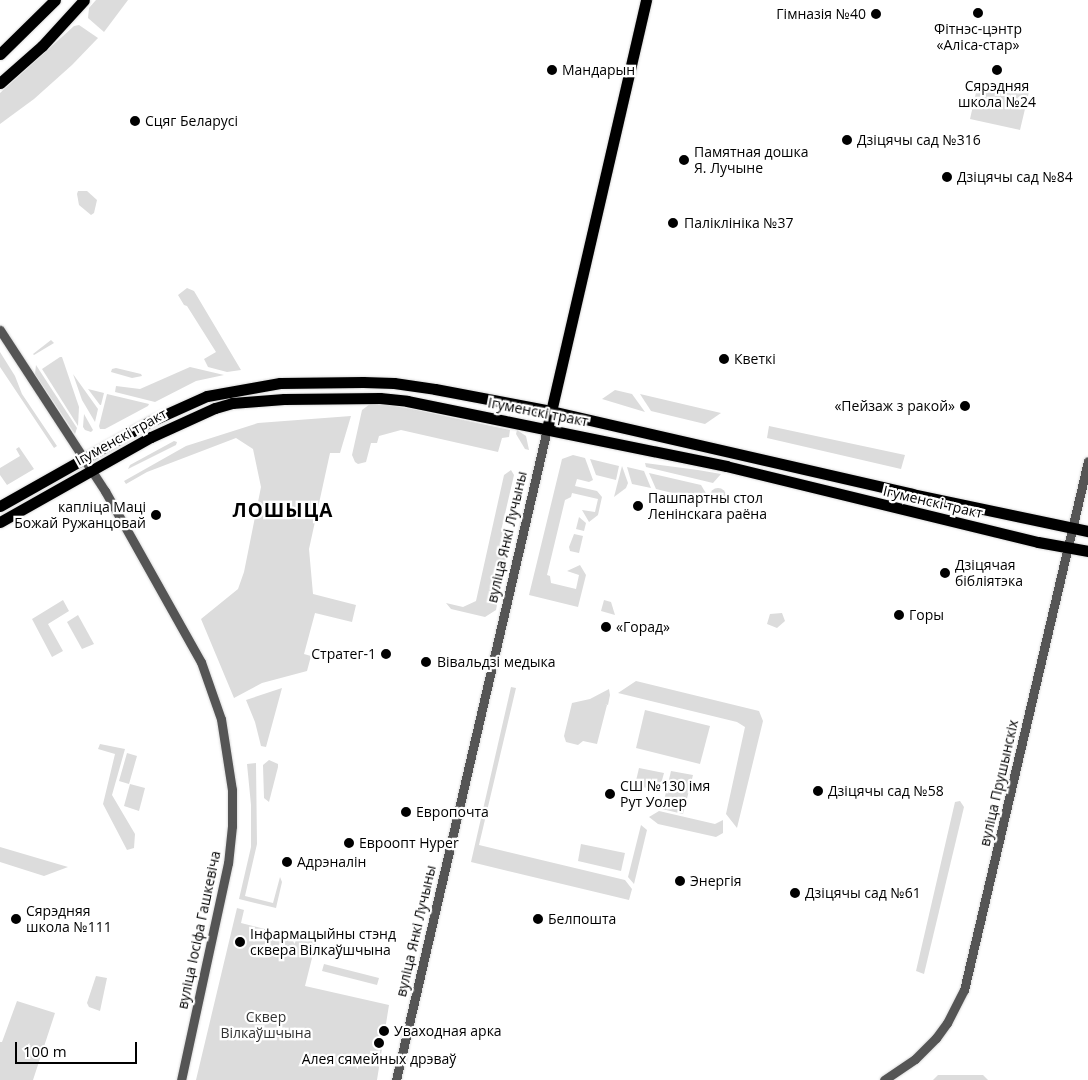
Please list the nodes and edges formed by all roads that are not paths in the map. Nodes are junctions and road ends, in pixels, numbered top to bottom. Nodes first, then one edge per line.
1 (55, 0) edge
2 (84, 0) edge
3 (646, 0) edge
4 (0, 54) edge
5 (0, 83) edge
6 (0, 330) edge
7 (551, 410) junction
8 (547, 429) junction
9 (85, 458) junction
10 (1088, 461) edge
11 (92, 470) junction
12 (0, 506) edge
13 (0, 522) edge
14 (1073, 528) junction
15 (1088, 530) edge
16 (1068, 548) junction
17 (1088, 551) edge
18 (181, 1080) edge
19 (396, 1080) edge
20 (884, 1080) edge

1 - 4 main road
2 - 5 main road
3 - 7 main road, вуліца Янкі Лучыны
6 - 9 street, вуліца Іосіфа Гашкевіча
7 - 8 main road, вуліца Янкі Лучыны
7 - 9 main road, Ігуменскі тракт
7 - 14 main road, Ігуменскі тракт
8 - 11 main road, Ігуменскі тракт
8 - 16 main road, Ігуменскі тракт
8 - 19 street, вуліца Янкі Лучыны
9 - 11 street, вуліца Іосіфа Гашкевіча
9 - 12 main road, Ігуменскі тракт
10 - 14 street, вуліца Прушынскіх
11 - 13 main road, Ігуменскі тракт
11 - 18 street, вуліца Іосіфа Гашкевіча
14 - 15 main road, Ігуменскі тракт
14 - 16 street, вуліца Прушынскіх
16 - 17 main road, Ігуменскі тракт
16 - 20 street, вуліца Прушынскіх

